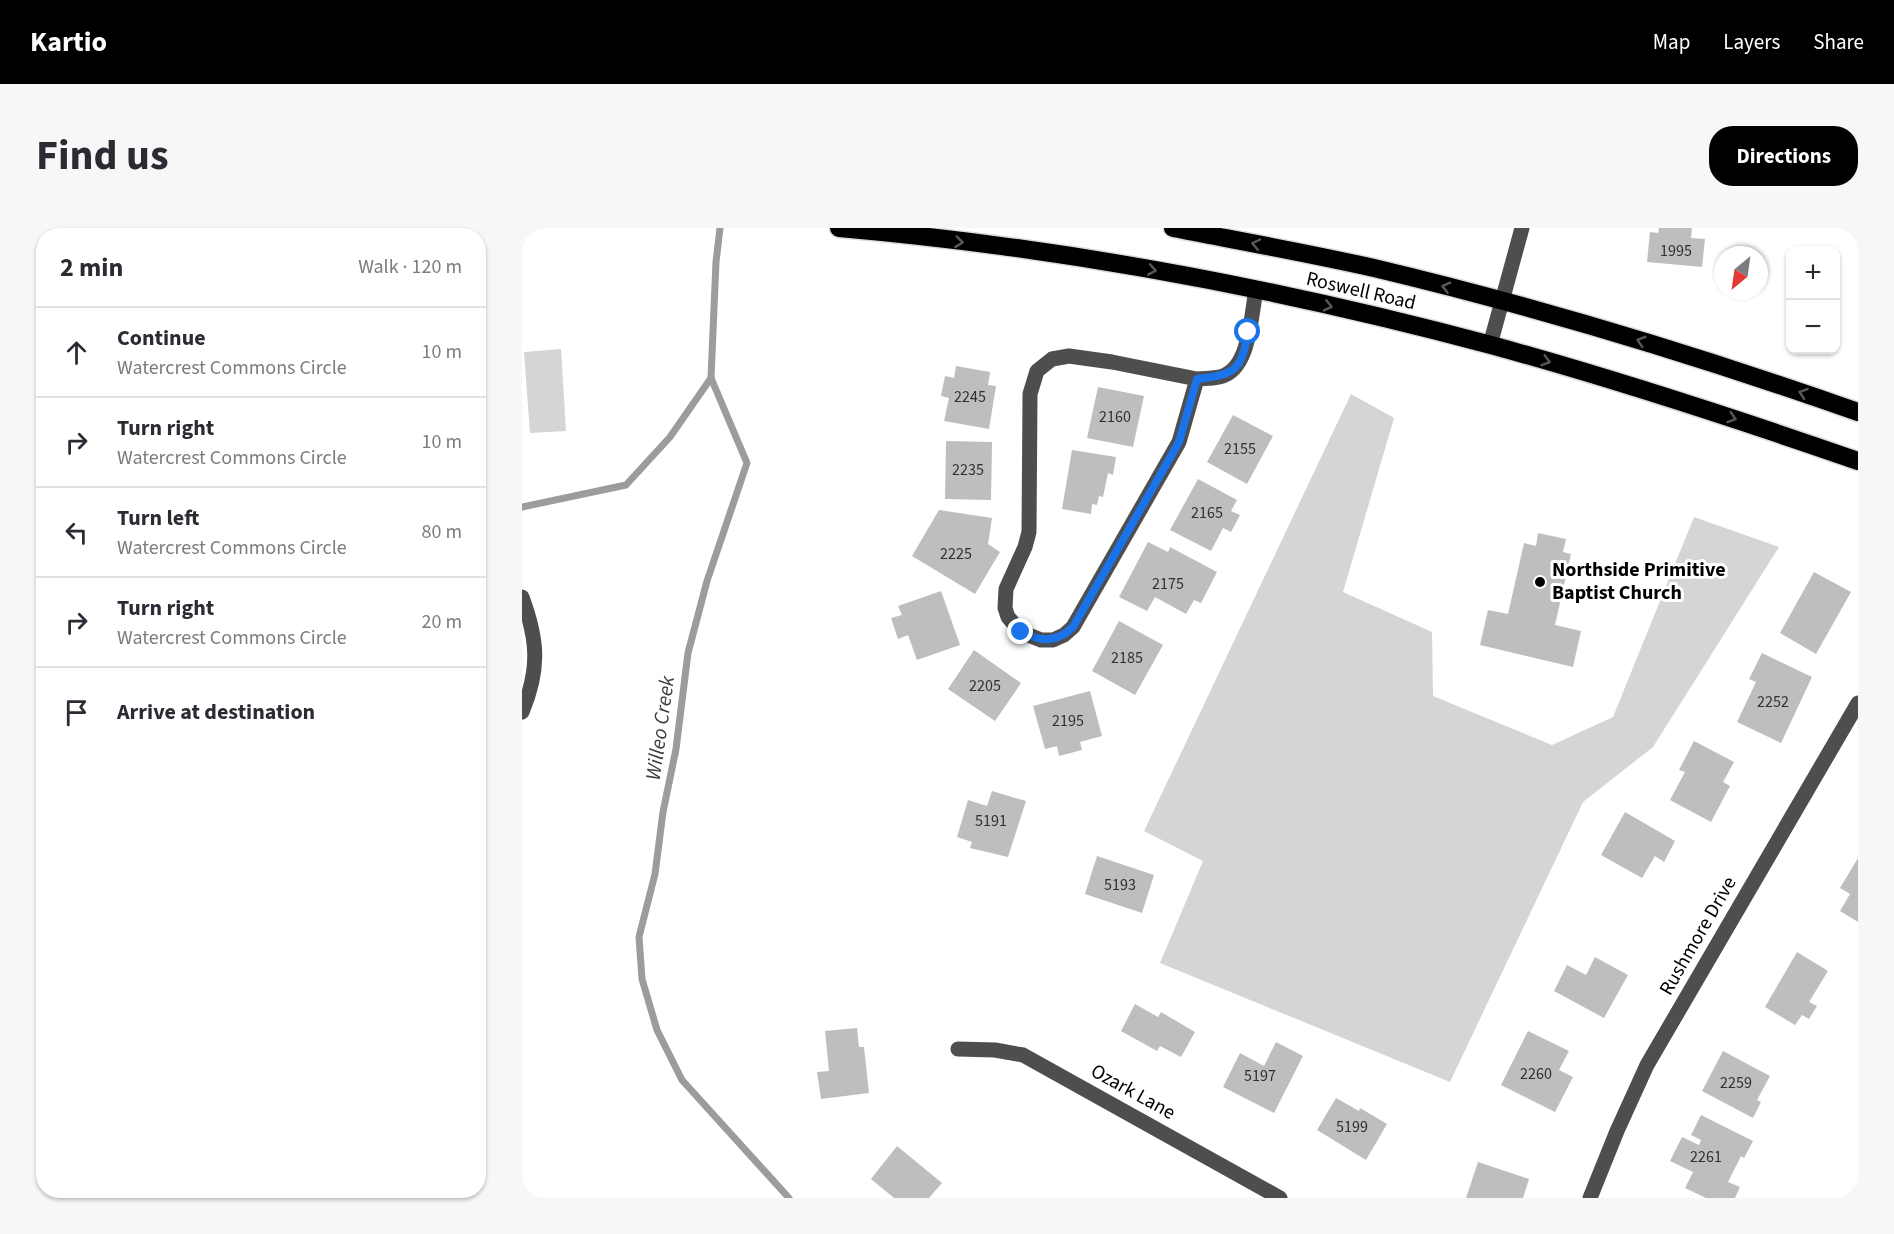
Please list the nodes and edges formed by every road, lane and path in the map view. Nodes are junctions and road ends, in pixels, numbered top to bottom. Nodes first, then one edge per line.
1 (838, 228) edge
2 (1173, 228) edge
3 (1522, 228) edge
4 (1256, 290) junction
5 (1503, 301) junction
6 (1490, 345) junction
7 (1197, 379) junction
8 (1858, 412) edge
9 (1858, 461) edge
10 (522, 597) edge
11 (1858, 703) edge
12 (522, 712) edge
13 (958, 1049) dead end
14 (1280, 1198) edge
15 (1590, 1198) edge

1 -> 4 highway, Roswell Road
5 -> 2 highway, Roswell Road
3 - 5 street
4 -> 6 highway, Roswell Road
4 - 7 street
5 - 6 street
8 -> 5 highway, Roswell Road
6 -> 9 highway, Roswell Road
7 - 7 street
10 - 12 street
11 - 15 street, Rushmore Drive
13 - 14 street, Ozark Lane

